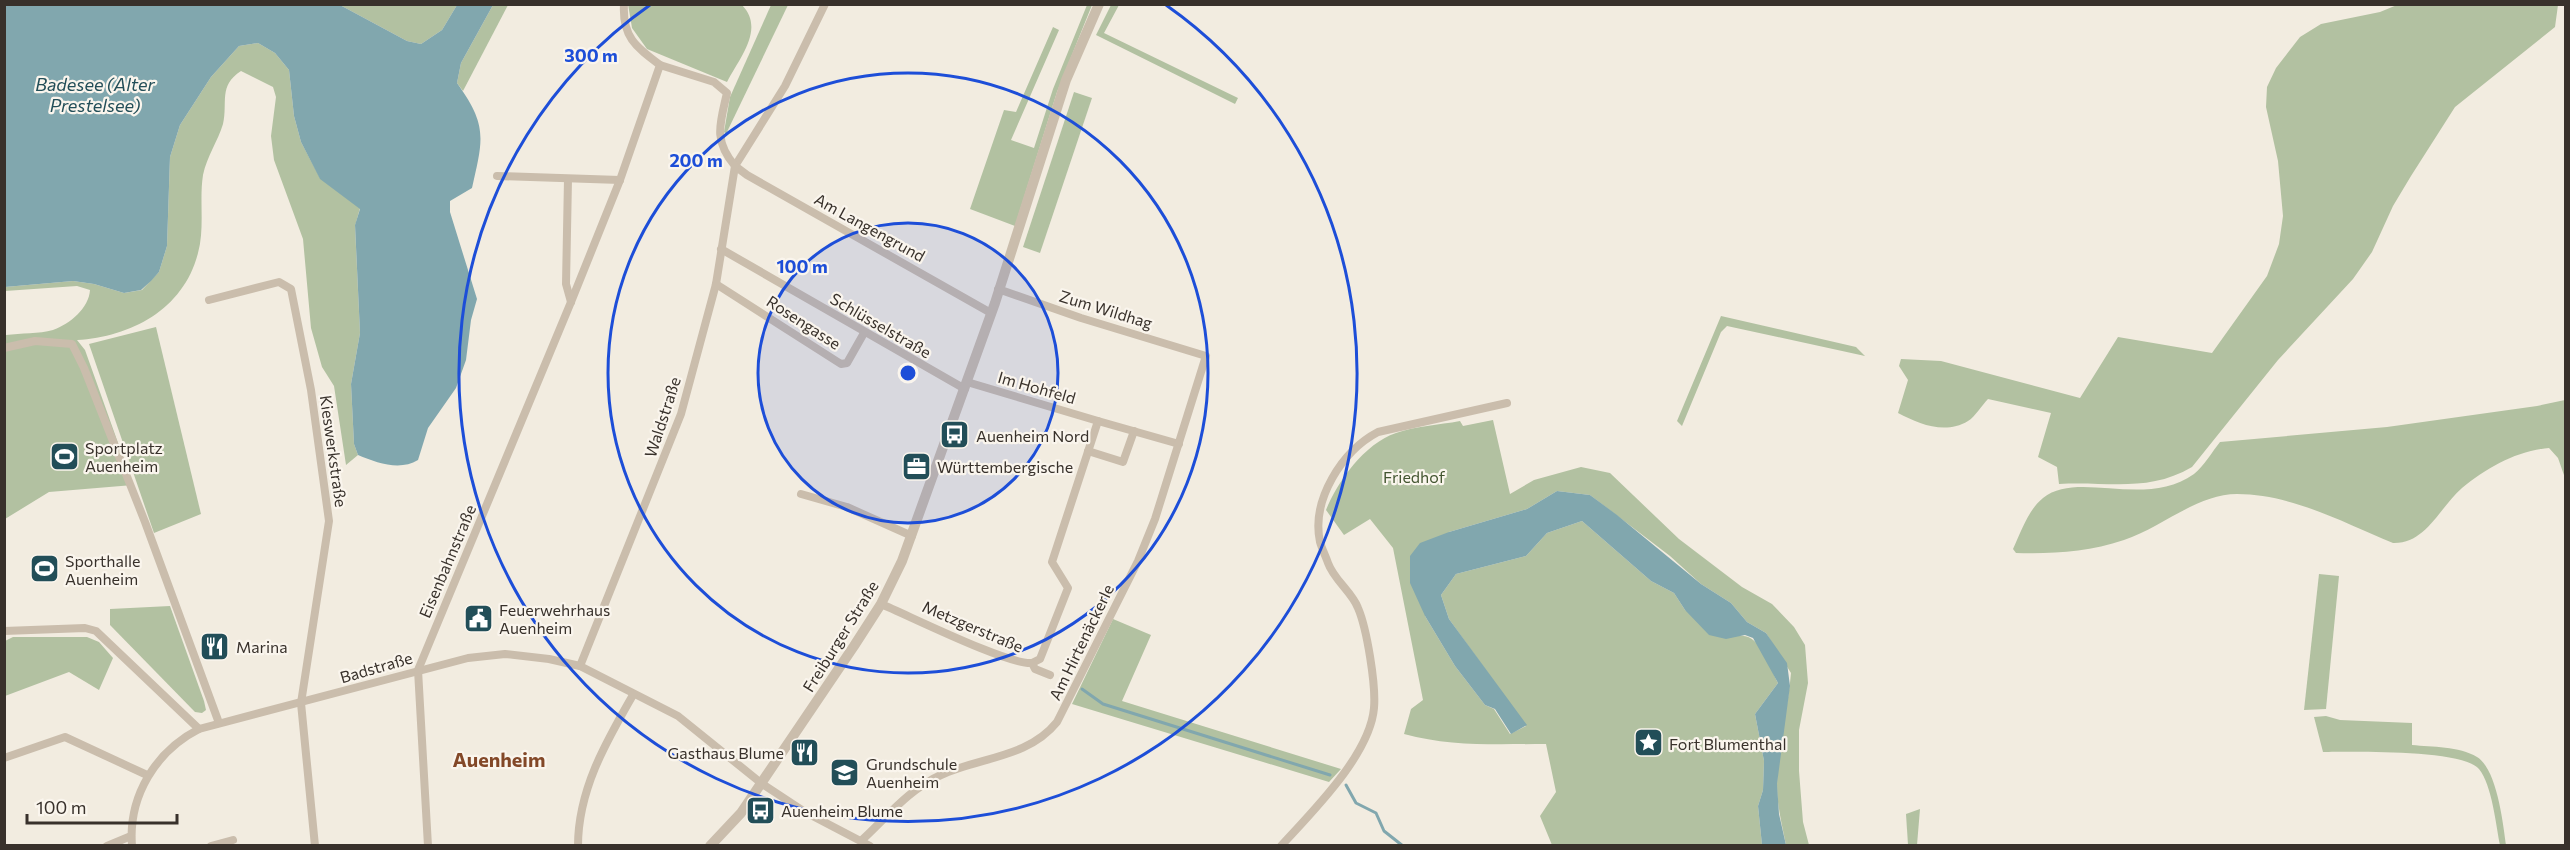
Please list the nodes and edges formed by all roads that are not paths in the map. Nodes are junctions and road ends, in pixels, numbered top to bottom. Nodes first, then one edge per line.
1 (624, 4) edge
2 (825, 4) edge
3 (1099, 4) edge
4 (660, 65) junction
5 (735, 166) junction
6 (497, 176) dead end
7 (568, 179) junction
8 (620, 180) junction
9 (722, 249) junction
10 (716, 284) junction
11 (998, 290) junction
12 (209, 300) dead end
13 (571, 302) junction
14 (991, 313) junction
15 (864, 333) junction
16 (4, 348) edge
17 (1206, 356) joint
18 (966, 386) junction
19 (1507, 403) dead end
20 (1098, 421) junction
21 (1134, 431) junction
22 (1179, 444) junction
23 (1088, 451) junction
24 (801, 494) dead end
25 (912, 536) junction
26 (881, 604) junction
27 (4, 631) edge
28 (1032, 663) junction
29 (580, 666) junction
30 (418, 670) junction
31 (1050, 675) dead end
32 (633, 695) junction
33 (301, 703) junction
34 (219, 723) junction
35 (198, 729) junction
36 (4, 758) edge
37 (147, 775) junction
38 (761, 783) junction
39 (233, 840) dead end
40 (131, 841) edge
41 (866, 843) edge
42 (108, 846) edge
43 (211, 846) edge
44 (315, 846) edge
45 (428, 846) edge
46 (578, 846) edge
47 (710, 846) edge
48 (1281, 846) edge

1 - 4 street
2 - 5 street, Waldstraße
3 - 11 street, Freiburger Straße
4 - 5 street
4 - 8 street, Eisenbahnstraße
5 - 9 street, Waldstraße
5 - 14 street, Am Langengrund
6 - 7 street
7 - 8 street
7 - 13 street
8 - 13 street, Eisenbahnstraße
9 - 10 street, Waldstraße
9 - 15 street, Schlüsselstraße
10 - 15 street, Rosengasse
10 - 29 street, Waldstraße
11 - 14 street, Freiburger Straße
11 - 17 street, Zum Wildhag
12 - 33 street, Kieswerkstraße
13 - 30 street, Eisenbahnstraße
14 - 18 street, Freiburger Straße
15 - 18 street, Schlüsselstraße
16 - 34 street
17 - 22 street, Am Hirtenäckerle
18 - 20 street, Im Hohfeld
18 - 25 street, Freiburger Straße
19 - 48 street
20 - 21 street, Im Hohfeld
20 - 23 street
21 - 22 street, Im Hohfeld
21 - 23 street
22 - 41 street, Am Hirtenäckerle
23 - 28 street
24 - 25 street
25 - 26 street, Freiburger Straße
26 - 28 street, Metzgerstraße
26 - 38 street, Freiburger Straße
27 - 35 street
28 - 31 street, Metzgerstraße
29 - 30 street, Badstraße
29 - 32 street, Badstraße
30 - 33 street, Badstraße
30 - 45 street, Eisenbahnstraße
32 - 38 street, Badstraße
32 - 46 street
33 - 34 street, Badstraße
33 - 44 street
34 - 35 street, Badstraße
35 - 37 street, Badstraße
36 - 37 street
37 - 40 street, Badstraße
38 - 41 street, Badstraße
38 - 47 street, Freiburger Straße
39 - 43 street
40 - 42 street

